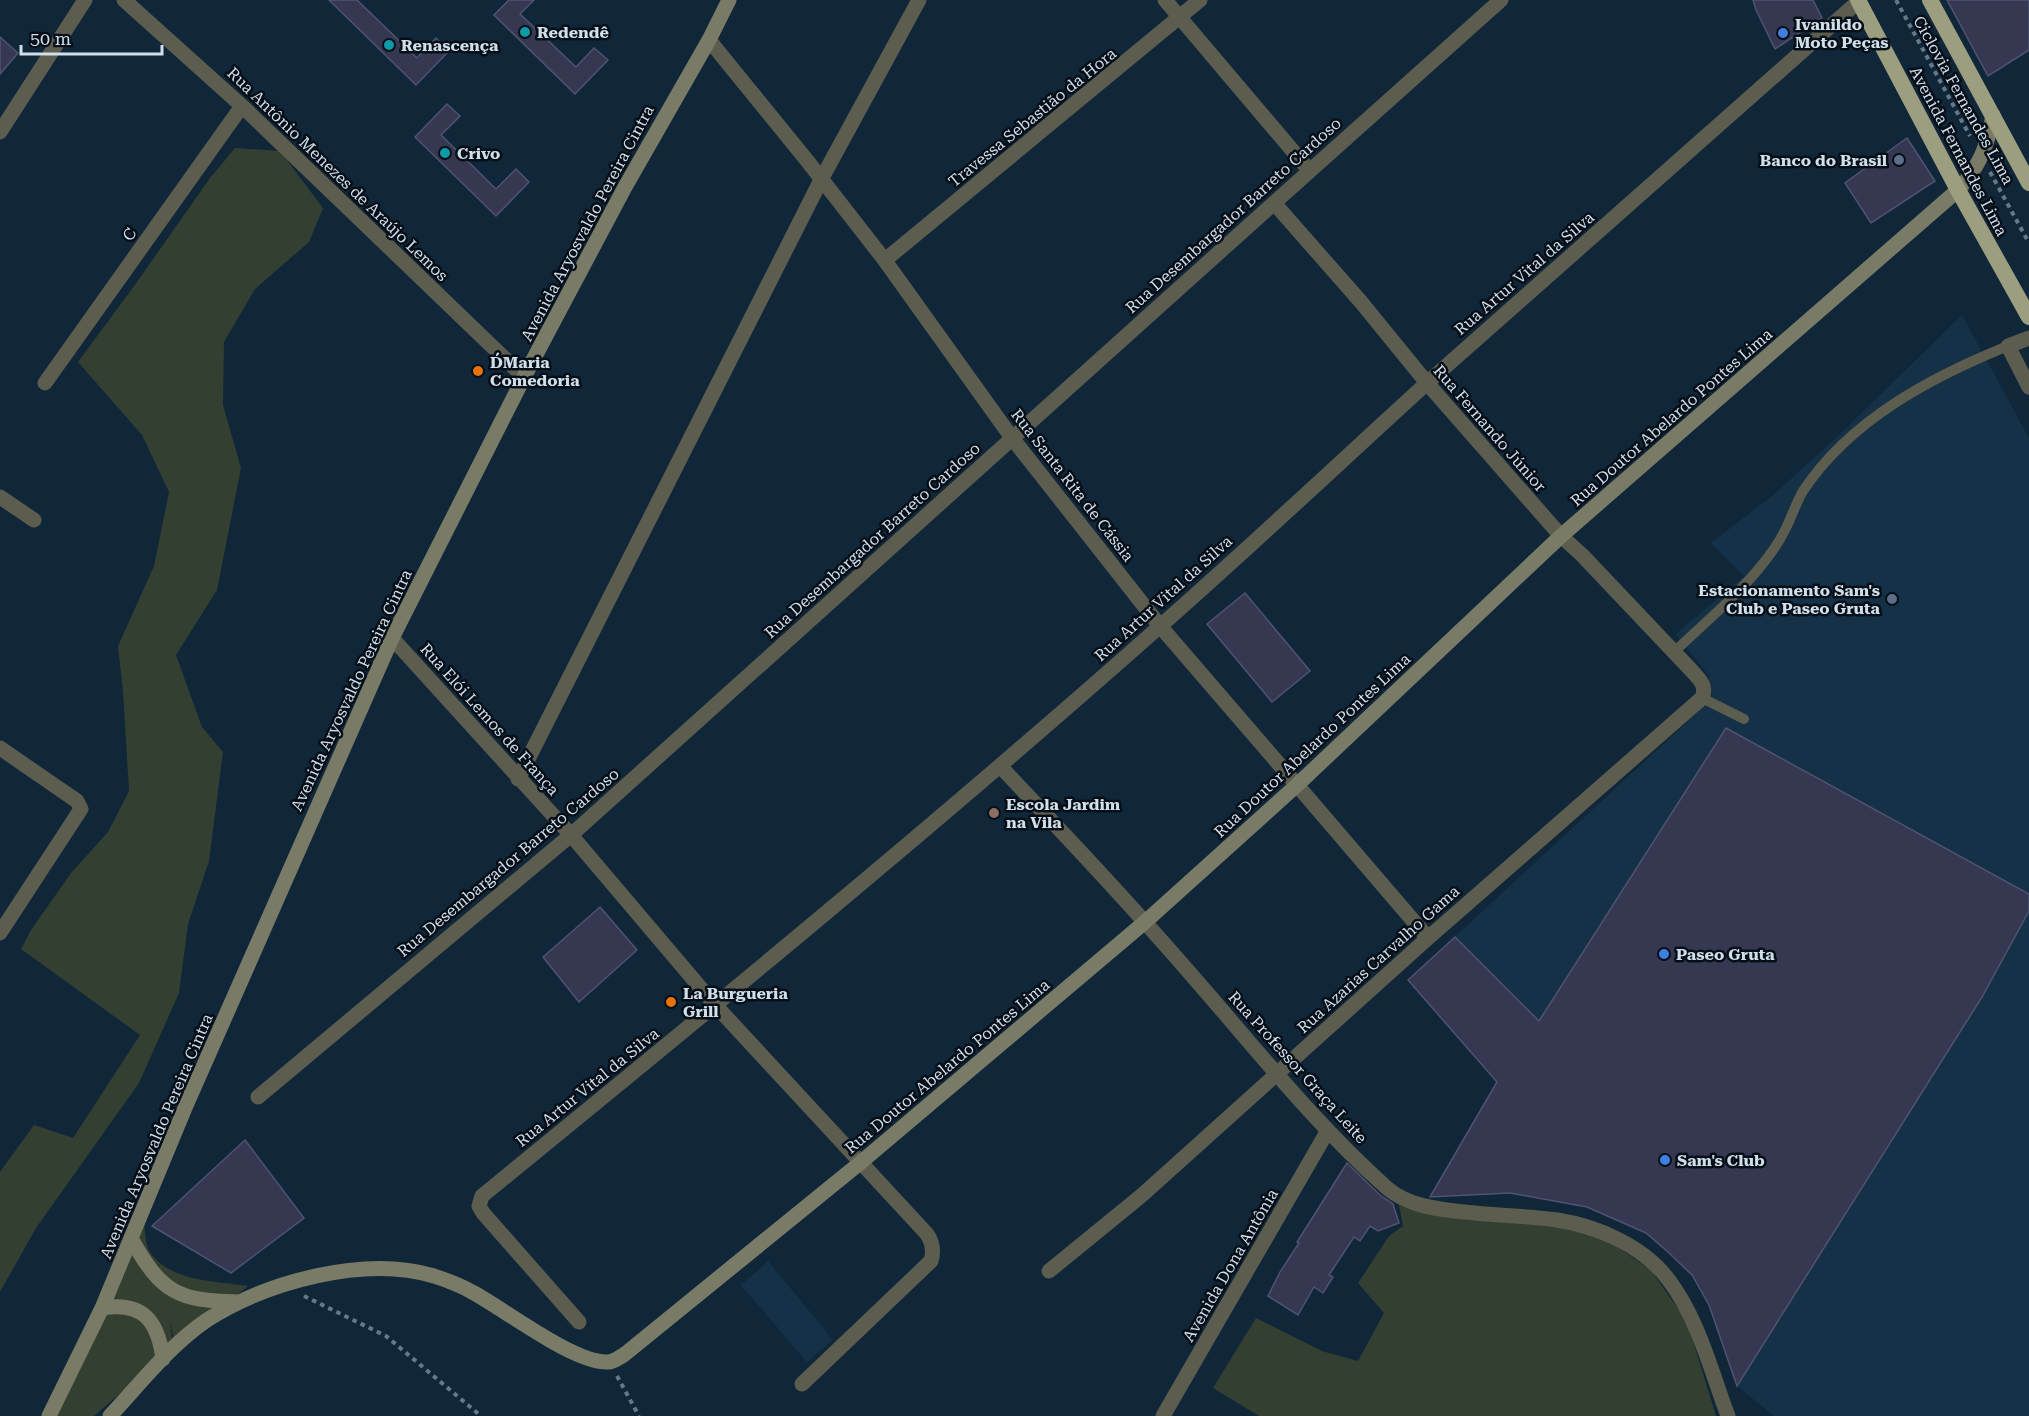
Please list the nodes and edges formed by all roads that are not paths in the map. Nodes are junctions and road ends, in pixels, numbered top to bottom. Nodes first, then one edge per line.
1 (85, 0) edge
2 (124, 0) edge
3 (729, 0) edge
4 (919, 0) edge
5 (1164, 0) edge
6 (1200, 0) edge
7 (1501, 0) edge
8 (1930, 0) edge
9 (1859, 1) edge
10 (1180, 19) junction
11 (709, 40) junction
12 (242, 106) junction
13 (1993, 115) junction
14 (0, 132) edge
15 (1309, 170) junction
16 (822, 178) junction
17 (2029, 183) edge
18 (1958, 190) junction
19 (1274, 203) junction
20 (885, 260) junction
21 (2029, 317) edge
22 (2029, 338) edge
23 (2008, 346) junction
24 (524, 377) junction
25 (45, 383) dead end
26 (1427, 383) junction
27 (2029, 387) edge
28 (1012, 438) junction
29 (0, 497) edge
30 (34, 520) dead end
31 (1561, 536) junction
32 (1160, 626) junction
33 (392, 638) junction
34 (1673, 652) junction
35 (1702, 698) junction
36 (1744, 719) dead end
37 (0, 748) edge
38 (1000, 766) junction
39 (518, 779) junction
40 (1297, 785) junction
41 (571, 835) junction
42 (1145, 922) junction
43 (0, 933) edge
44 (1428, 938) junction
45 (716, 1006) junction
46 (1277, 1073) junction
47 (258, 1097) dead end
48 (1327, 1132) junction
49 (860, 1163) junction
50 (132, 1240) junction
51 (1049, 1271) dead end
52 (237, 1302) junction
53 (102, 1308) junction
54 (579, 1322) dead end
55 (164, 1359) junction
56 (802, 1384) dead end
57 (49, 1416) edge
58 (110, 1416) edge
59 (1163, 1416) edge
60 (1728, 1416) edge

1 - 14 street
2 - 12 street, Rua Antônio Menezes de Araújo Lemos
3 - 11 main road, Avenida Aryosvaldo Pereira Cintra
4 - 16 street
5 - 10 street
6 - 10 street, Travessa Sebastião da Hora
7 - 15 street, Rua Desembargador Barreto Cardoso
8 - 13 highway
9 - 18 highway, Avenida Fernandes Lima
9 - 26 street, Rua Artur Vital da Silva
10 - 15 street
10 - 20 street, Travessa Sebastião da Hora
11 - 16 street, Rua Santa Rita de Cássia
11 - 24 main road, Avenida Aryosvaldo Pereira Cintra
12 - 24 street, Rua Antônio Menezes de Araújo Lemos
12 - 25 street, C
13 - 17 highway
13 - 18 main road, Rua Doutor Abelardo Pontes Lima
15 - 19 street, Rua Desembargador Barreto Cardoso
16 - 20 street, Rua Santa Rita de Cássia
16 - 39 street
18 - 21 highway, Avenida Fernandes Lima
18 - 31 main road, Rua Doutor Abelardo Pontes Lima
19 - 26 street, Rua Fernando Júnior
19 - 28 street, Rua Desembargador Barreto Cardoso
20 - 28 street, Rua Santa Rita de Cássia
22 - 23 street
23 - 27 street
23 - 34 lane
24 - 33 main road, Avenida Aryosvaldo Pereira Cintra
26 - 31 street, Rua Fernando Júnior
26 - 32 street, Rua Artur Vital da Silva
28 - 32 street, Rua Santa Rita de Cássia
28 - 41 street, Rua Desembargador Barreto Cardoso
29 - 30 street
31 - 34 street, Rua Fernando Júnior
31 - 40 main road, Rua Doutor Abelardo Pontes Lima
32 - 38 street, Rua Artur Vital da Silva
32 - 40 street, Rua Santa Rita de Cássia
33 - 39 street, Rua Elói Lemos de França
33 - 50 main road, Avenida Aryosvaldo Pereira Cintra
34 - 35 street, Rua Fernando Júnior
35 - 36 lane
35 - 44 street, Rua Azarias Carvalho Gama
37 - 43 street
38 - 42 street, Rua Professor Graça Leite
38 - 45 street, Rua Artur Vital da Silva
39 - 41 street, Rua Elói Lemos de França
40 - 42 main road, Rua Doutor Abelardo Pontes Lima
40 - 44 street, Rua Santa Rita de Cássia
41 - 45 street, Rua Elói Lemos de França
41 - 47 street, Rua Desembargador Barreto Cardoso
42 - 46 street, Rua Professor Graça Leite
42 - 49 main road, Rua Doutor Abelardo Pontes Lima
44 - 46 street, Rua Azarias Carvalho Gama
45 - 49 street, Rua Elói Lemos de França
45 - 54 street, Rua Artur Vital da Silva
46 - 48 street, Rua Professor Graça Leite
46 - 51 street, Rua Azarias Carvalho Gama
48 - 59 street, Avenida Dona Antônia
48 - 60 street, Rua Professor Graça Leite
49 - 52 main road, Rua Doutor Abelardo Pontes Lima
49 - 56 street, Rua Elói Lemos de França
50 - 52 main road
50 - 53 main road, Avenida Aryosvaldo Pereira Cintra
52 - 55 main road
53 - 55 main road
53 - 57 main road, Avenida Aryosvaldo Pereira Cintra
55 - 58 main road

